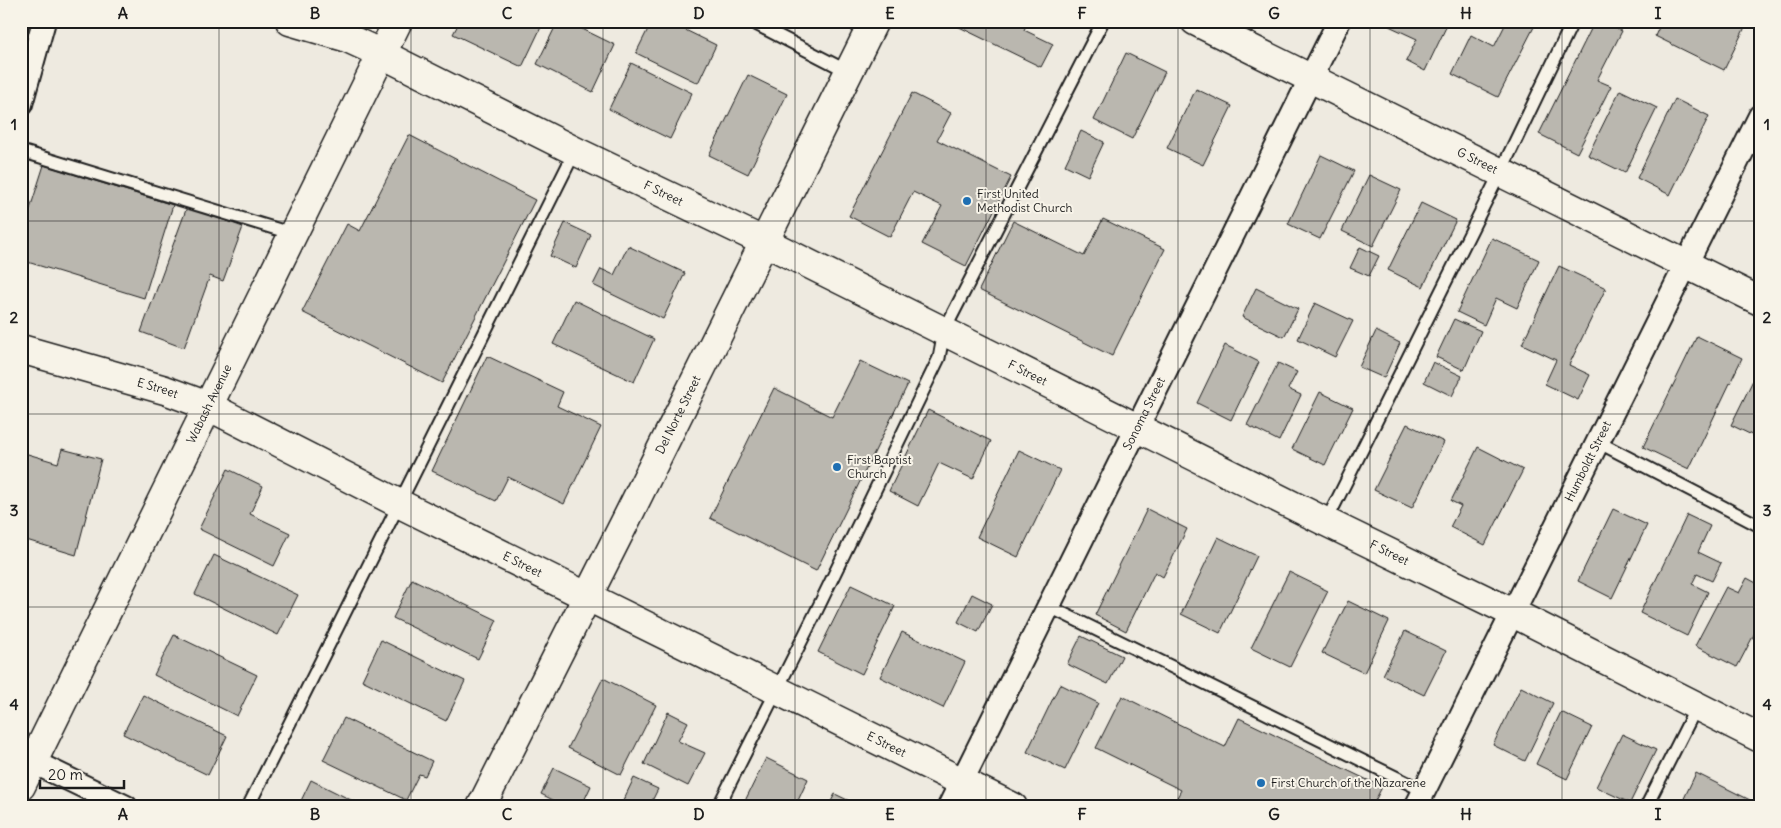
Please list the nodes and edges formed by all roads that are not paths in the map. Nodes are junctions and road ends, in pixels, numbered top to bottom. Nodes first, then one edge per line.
1 (44, 21) edge
2 (290, 21) edge
3 (398, 21) edge
4 (750, 21) edge
5 (874, 21) edge
6 (1103, 21) edge
7 (1195, 21) edge
8 (1339, 21) edge
9 (1573, 21) edge
10 (382, 54) junction
11 (849, 72) junction
12 (1310, 79) junction
13 (21, 104) edge
14 (1760, 116) edge
15 (21, 151) edge
16 (575, 151) junction
17 (1500, 173) junction
18 (293, 234) junction
19 (765, 242) junction
20 (1686, 265) junction
21 (1760, 302) edge
22 (944, 331) junction
23 (21, 349) edge
24 (208, 406) junction
25 (1137, 427) junction
26 (1598, 442) junction
27 (400, 504) junction
28 (1326, 522) junction
29 (1760, 526) edge
30 (587, 596) junction
31 (1048, 606) junction
32 (1513, 613) junction
33 (777, 691) junction
34 (1697, 706) junction
35 (1760, 738) edge
36 (28, 758) edge
37 (961, 781) junction
38 (21, 786) edge
39 (1420, 799) edge
40 (126, 807) edge
41 (248, 807) edge
42 (480, 807) edge
43 (718, 807) edge
44 (949, 807) edge
45 (1013, 807) edge
46 (1646, 807) edge

1 - 13 street
2 - 10 street, F Street
3 - 10 street, Wabash Avenue
4 - 11 lane
5 - 11 street, Del Norte Street
6 - 22 lane
7 - 12 street, G Street
8 - 12 street, Sonoma Street
9 - 17 lane
10 - 16 street, F Street
10 - 18 street, Wabash Avenue
11 - 19 street, Del Norte Street
12 - 17 street, G Street
12 - 25 street, Sonoma Street
14 - 20 street, Humboldt Street
15 - 18 lane
16 - 19 street, F Street
16 - 27 lane
17 - 20 street, G Street
17 - 28 lane
18 - 24 street, Wabash Avenue
19 - 22 street, F Street
19 - 30 street, Del Norte Street
20 - 21 street, G Street
20 - 26 street, Humboldt Street
22 - 25 street, F Street
22 - 33 lane
23 - 24 street, E Street
24 - 27 street, E Street
24 - 36 street, Wabash Avenue
25 - 28 street, F Street
25 - 31 street, Sonoma Street
26 - 29 lane
26 - 32 street, Humboldt Street
27 - 30 street, E Street
27 - 41 lane
28 - 32 street, F Street
30 - 33 street, E Street
30 - 42 street, Del Norte Street
31 - 37 street, Sonoma Street
31 - 39 lane
32 - 34 street, F Street
32 - 39 street, Humboldt Street
33 - 37 street, E Street
33 - 43 lane
34 - 35 street, F Street
34 - 46 lane
36 - 38 street, Wabash Avenue
36 - 40 street
37 - 44 street, Sonoma Street
37 - 45 street, E Street

